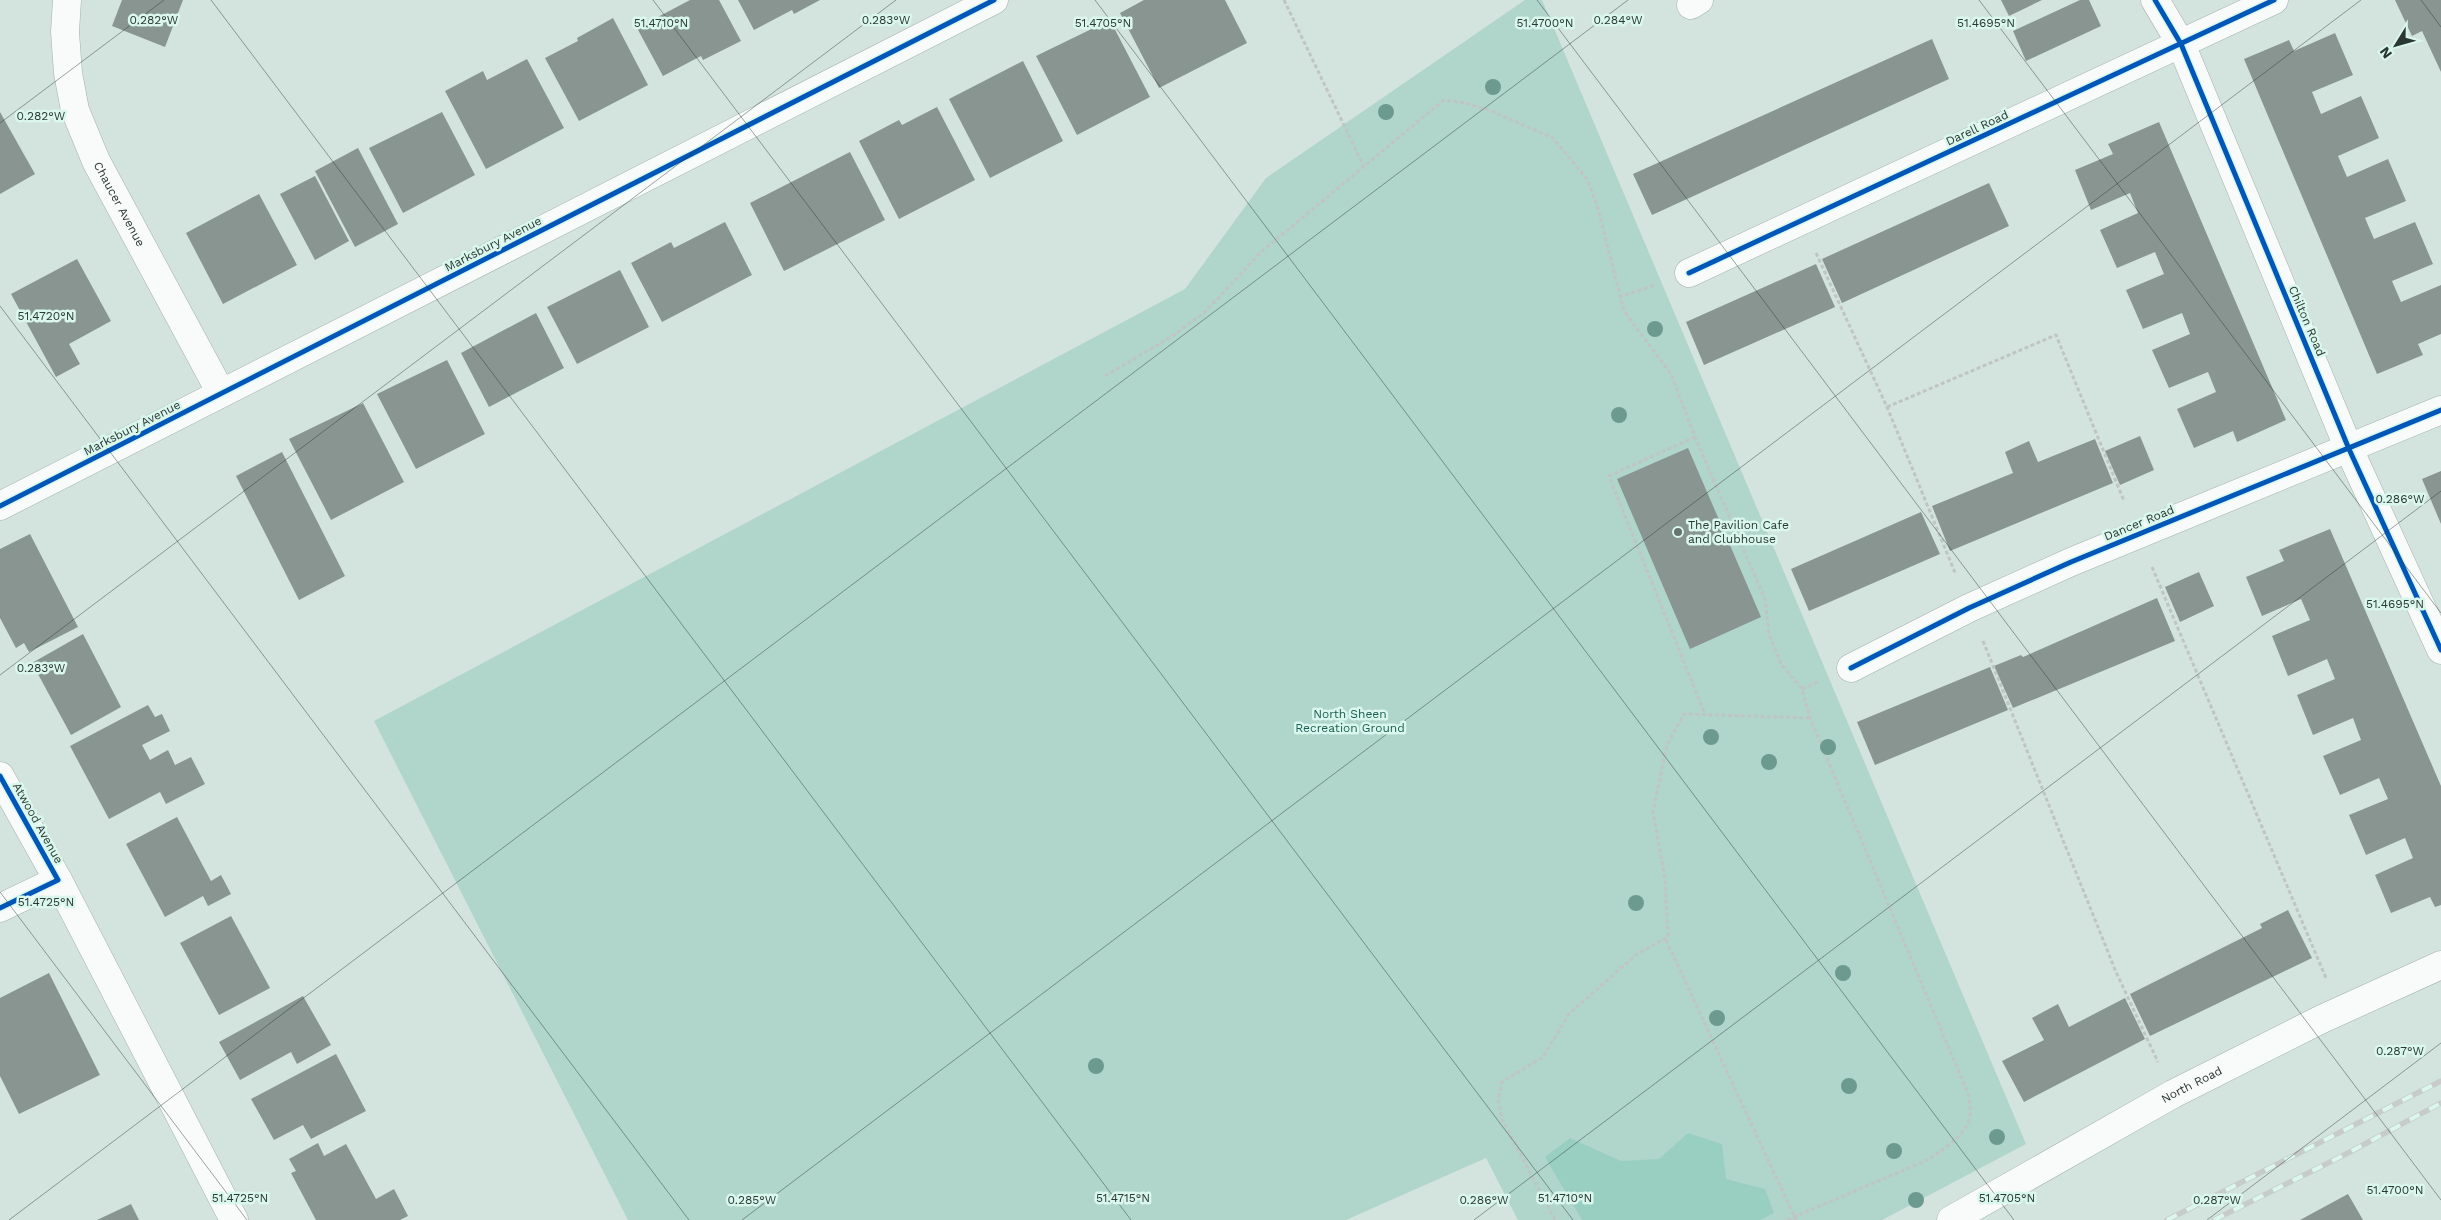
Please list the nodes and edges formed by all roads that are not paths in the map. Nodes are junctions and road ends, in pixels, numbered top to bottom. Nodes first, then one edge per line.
1 (67, 0) edge
2 (994, 0) edge
3 (2154, 0) edge
4 (2274, 0) edge
5 (2181, 44) junction
6 (1689, 273) dead end
7 (221, 394) junction
8 (2441, 410) edge
9 (2349, 449) junction
10 (0, 506) edge
11 (2441, 650) edge
12 (1850, 668) dead end
13 (0, 776) edge
14 (58, 880) junction
15 (0, 908) edge
16 (2441, 965) edge
17 (234, 1220) edge
18 (1951, 1220) edge

1 - 7 street, Chaucer Avenue
2 - 7 street, Marksbury Avenue
3 - 5 street, Chilton Road
4 - 5 street, Darell Road
5 - 6 street, Darell Road
5 - 9 street, Chilton Road
7 - 10 street, Marksbury Avenue
8 - 9 street, Dancer Road
9 - 11 street, Chilton Road
9 - 12 street, Dancer Road
13 - 14 street, Atwood Avenue
14 - 15 street
14 - 17 street, Atwood Avenue
16 - 18 street, North Road

